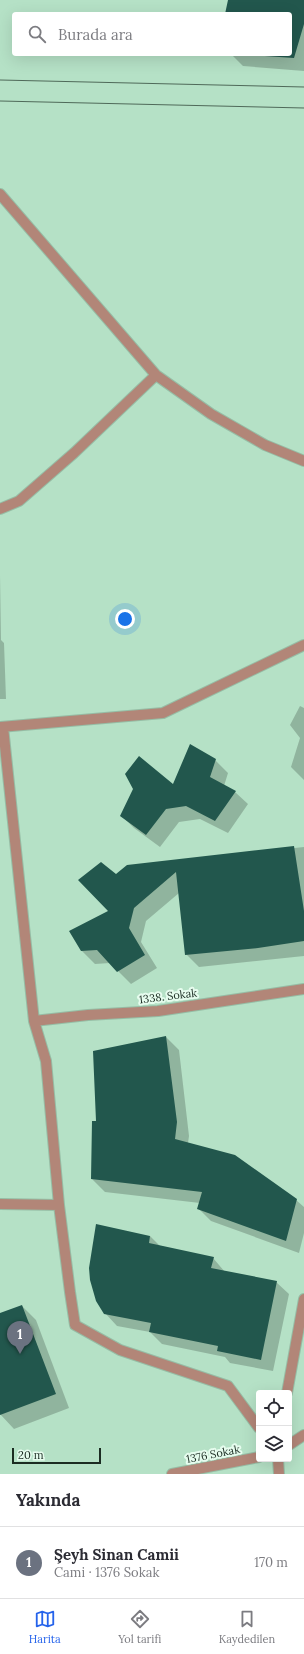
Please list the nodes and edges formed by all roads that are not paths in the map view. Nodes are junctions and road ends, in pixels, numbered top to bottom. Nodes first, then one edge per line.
1 (0, 194) edge
2 (156, 375) junction
3 (304, 461) edge
4 (0, 509) edge
5 (304, 645) edge
6 (1, 727) edge
7 (304, 989) edge
8 (34, 1021) junction
9 (0, 1204) edge
10 (59, 1205) junction
11 (304, 1299) edge
12 (289, 1390) edge
13 (258, 1426) edge
14 (304, 1435) edge
15 (292, 1443) edge
16 (256, 1458) edge
17 (278, 1462) edge
18 (172, 1474) edge
19 (279, 1474) edge

1 - 2 street
2 - 3 street
2 - 4 street
5 - 6 street
6 - 8 street
7 - 8 street, 1338. Sokak
8 - 10 street
9 - 10 street
10 - 13 street
11 - 12 street
14 - 15 street
16 - 18 street, 1376 Sokak
17 - 19 street

